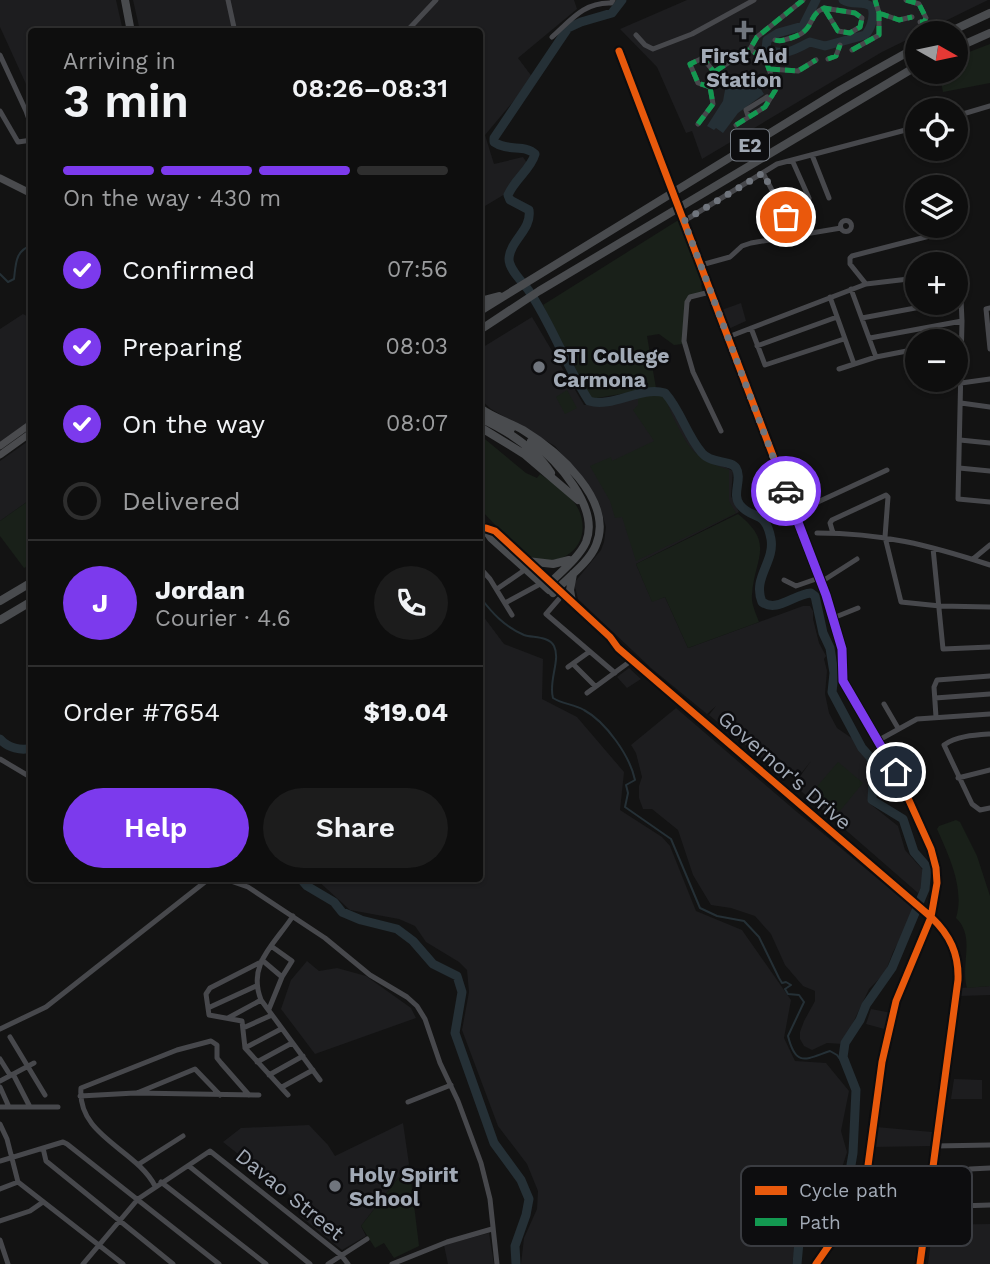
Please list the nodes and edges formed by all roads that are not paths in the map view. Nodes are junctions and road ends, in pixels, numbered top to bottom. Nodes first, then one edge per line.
1 (125, 0) edge
2 (228, 0) edge
3 (436, 0) edge
4 (613, 0) edge
5 (754, 0) edge
6 (803, 0) edge
7 (875, 0) edge
8 (906, 0) edge
9 (824, 8) junction
10 (879, 13) junction
11 (990, 13) edge
12 (912, 17) dead end
13 (924, 21) edge
14 (968, 23) edge
15 (130, 28) edge
16 (234, 28) edge
17 (410, 28) edge
18 (990, 33) edge
19 (636, 35) dead end
20 (552, 37) dead end
21 (775, 40) dead end
22 (968, 43) edge
23 (841, 45) dead end
24 (750, 49) junction
25 (852, 50) dead end
26 (619, 51) dead end
27 (905, 54) edge
28 (0, 55) edge
29 (828, 59) dead end
30 (816, 60) dead end
31 (770, 69) junction
32 (714, 72) junction
33 (905, 73) edge
34 (710, 87) junction
35 (990, 106) edge
36 (0, 111) edge
37 (968, 112) edge
38 (28, 117) edge
39 (698, 124) dead end
40 (736, 125) dead end
41 (905, 130) edge
42 (28, 141) edge
43 (811, 155) junction
44 (792, 160) junction
45 (763, 173) junction
46 (0, 178) edge
47 (669, 180) tunnel mouth
48 (28, 192) edge
49 (809, 198) dead end
50 (829, 198) dead end
51 (786, 217) dead end
52 (841, 228) dead end
53 (922, 238) edge
54 (701, 265) junction
55 (905, 279) edge
56 (866, 284) junction
57 (851, 289) junction
58 (710, 292) junction
59 (508, 294) junction
60 (830, 297) junction
61 (483, 300) edge
62 (990, 308) edge
63 (483, 309) edge
64 (905, 310) edge
65 (960, 315) edge
66 (837, 317) junction
67 (862, 318) junction
68 (496, 320) junction
69 (961, 321) junction
70 (483, 328) edge
71 (751, 328) junction
72 (960, 329) edge
73 (483, 332) edge
74 (728, 337) junction
75 (870, 338) junction
76 (845, 339) junction
77 (757, 346) junction
78 (990, 349) edge
79 (905, 351) edge
80 (876, 357) junction
81 (854, 363) junction
82 (839, 369) dead end
83 (990, 379) edge
84 (968, 382) edge
85 (961, 392) edge
86 (961, 403) junction
87 (990, 407) edge
88 (483, 412) edge
89 (483, 414) edge
90 (491, 423) junction
91 (483, 429) edge
92 (28, 430) edge
93 (28, 430) edge
94 (721, 431) dead end
95 (960, 440) junction
96 (990, 443) edge
97 (0, 446) edge
98 (0, 455) edge
99 (959, 468) junction
100 (887, 470) dead end
101 (990, 471) edge
102 (559, 485) junction
103 (990, 502) edge
104 (582, 503) junction
105 (794, 513) junction
106 (483, 525) edge
107 (817, 533) dead end
108 (833, 533) junction
109 (885, 537) junction
110 (990, 545) edge
111 (933, 548) junction
112 (575, 556) junction
113 (857, 559) dead end
114 (973, 559) junction
115 (526, 565) junction
116 (990, 565) edge
117 (574, 571) junction
118 (483, 572) edge
119 (784, 580) dead end
120 (820, 580) junction
121 (28, 584) edge
122 (498, 589) junction
123 (551, 589) junction
124 (0, 601) edge
125 (28, 603) edge
126 (505, 603) junction
127 (574, 605) junction
128 (940, 606) junction
129 (990, 607) edge
130 (858, 608) dead end
131 (512, 615) dead end
132 (833, 618) junction
133 (0, 620) edge
134 (990, 647) edge
135 (618, 648) junction
136 (589, 652) junction
137 (632, 660) junction
138 (615, 673) junction
139 (990, 676) edge
140 (595, 686) junction
141 (587, 693) dead end
142 (990, 694) edge
143 (935, 698) junction
144 (884, 704) dead end
145 (990, 714) edge
146 (936, 718) junction
147 (898, 728) junction
148 (990, 734) edge
149 (879, 740) junction
150 (0, 759) edge
151 (990, 770) edge
152 (28, 776) edge
153 (958, 778) junction
154 (990, 808) edge
155 (204, 882) edge
156 (234, 882) edge
157 (929, 915) junction
158 (293, 916) junction
159 (271, 946) junction
160 (260, 962) junction
161 (282, 977) junction
162 (256, 986) junction
163 (261, 1000) junction
164 (208, 1008) junction
165 (271, 1012) junction
166 (228, 1018) junction
167 (243, 1028) junction
168 (0, 1029) edge
169 (281, 1029) junction
170 (10, 1037) dead end
171 (292, 1043) junction
172 (244, 1048) junction
173 (303, 1056) junction
174 (0, 1059) edge
175 (257, 1062) junction
176 (31, 1065) junction
177 (313, 1070) junction
178 (11, 1075) junction
179 (270, 1075) junction
180 (320, 1080) dead end
181 (0, 1081) edge
182 (451, 1085) junction
183 (0, 1087) edge
184 (282, 1087) junction
185 (135, 1093) junction
186 (45, 1095) dead end
187 (220, 1095) junction
188 (249, 1095) junction
189 (259, 1095) dead end
190 (289, 1095) dead end
191 (80, 1096) junction
192 (408, 1102) dead end
193 (0, 1107) edge
194 (9, 1107) junction
195 (30, 1107) junction
196 (58, 1107) dead end
197 (0, 1124) edge
198 (183, 1136) dead end
199 (3, 1140) edge
200 (990, 1145) edge
201 (935, 1146) junction
202 (43, 1148) junction
203 (11, 1157) junction
204 (0, 1160) edge
205 (139, 1164) junction
206 (188, 1166) junction
207 (868, 1166) edge
208 (933, 1166) edge
209 (990, 1168) edge
210 (972, 1169) edge
211 (18, 1182) junction
212 (161, 1182) junction
213 (155, 1186) junction
214 (0, 1189) edge
215 (138, 1199) junction
216 (43, 1202) junction
217 (972, 1205) edge
218 (990, 1205) edge
219 (119, 1220) junction
220 (0, 1221) edge
221 (492, 1229) junction
222 (367, 1239) dead end
223 (0, 1240) edge
224 (99, 1245) junction
225 (829, 1246) edge
226 (923, 1246) edge
227 (341, 1255) junction
228 (400, 1262) edge
229 (8, 1264) edge
230 (83, 1264) edge
231 (123, 1264) edge
232 (173, 1264) edge
233 (219, 1264) edge
234 (266, 1264) edge
235 (310, 1264) edge
236 (328, 1264) edge
237 (348, 1264) edge
238 (392, 1264) edge
239 (497, 1264) edge
240 (816, 1264) edge
241 (920, 1264) edge

1 - 15 highway
2 - 16 street
3 - 17 street
4 - 20 street
5 - 19 street
6 - 24 street
7 - 10 street
8 - 13 street
9 - 9 street
9 - 21 street
10 - 12 street
10 - 25 street
11 - 14 highway
18 - 22 highway
23 - 29 street
24 - 31 street
24 - 32 street
26 - 47 street
27 - 59 highway, E2
28 - 38 street
30 - 31 street
31 - 40 street
32 - 34 street
32 - 34 street
33 - 68 highway, E2
34 - 39 street
35 - 37 street
36 - 42 street
41 - 43 street
43 - 44 street
43 - 50 street
44 - 45 street
44 - 49 street
45 - 51 street
45 - 54 street
46 - 48 main road
52 - 54 street
53 - 56 street
54 - 58 street
55 - 56 street
56 - 57 street
57 - 60 street
57 - 67 street
58 - 74 street
58 - 94 street
59 - 61 highway
59 - 63 highway, E2
60 - 66 street
60 - 71 street
62 - 78 street
64 - 67 street
65 - 69 street
66 - 76 street
66 - 77 street
67 - 75 street
68 - 70 highway, E2
68 - 73 highway
69 - 72 street
69 - 75 street
71 - 74 street
71 - 77 street
74 - 105 street
75 - 80 street
76 - 77 street
76 - 81 street
79 - 80 street
80 - 81 street
81 - 82 street
83 - 84 street
85 - 86 street
86 - 87 street
86 - 95 street
88 - 117 highway
89 - 90 highway
90 - 102 highway
90 - 104 highway
91 - 102 highway
92 - 97 main road
93 - 98 main road
95 - 96 street
95 - 99 street
99 - 101 street
99 - 103 street
100 - 105 street
102 - 104 highway
104 - 112 highway
105 - 120 street
106 - 115 highway, Governor's Drive
107 - 108 street
108 - 109 street
108 - 109 street
109 - 111 street
109 - 128 street
110 - 114 street
111 - 114 street
111 - 128 street
112 - 115 highway
112 - 123 highway
113 - 120 street
114 - 116 street
115 - 122 street
115 - 123 highway, Governor's Drive
117 - 123 highway
117 - 127 highway
118 - 122 street
119 - 120 street
120 - 132 street
121 - 124 highway
122 - 126 street
123 - 126 street
123 - 127 highway, Governor's Drive
123 - 135 highway, Governor's Drive
123 - 136 street
125 - 133 highway
126 - 131 street
127 - 135 highway, Governor's Drive
128 - 129 street
128 - 134 street
130 - 132 street
132 - 149 street
135 - 137 highway, Governor's Drive
136 - 138 street
136 - 140 street
137 - 138 street
137 - 157 highway, Governor's Drive
138 - 140 street
139 - 143 street
140 - 141 street
142 - 143 street
143 - 146 street
144 - 147 street
145 - 146 street
146 - 147 street
147 - 149 street
148 - 153 street
149 - 157 street
150 - 152 street
151 - 153 street
153 - 154 street
155 - 168 street
156 - 158 street
157 - 201 highway, Governor's Drive
157 - 207 street
158 - 159 street
158 - 182 street
159 - 160 street
159 - 161 street
160 - 161 street
160 - 162 street
160 - 164 street
161 - 165 street
162 - 163 street
162 - 164 street
163 - 165 street
163 - 166 street
164 - 166 street
165 - 167 street
165 - 169 street
166 - 167 street
167 - 172 street
169 - 171 street
169 - 172 street
170 - 176 street
171 - 173 street
171 - 175 street
172 - 175 street
173 - 177 street
173 - 179 street
174 - 178 street
175 - 179 street
176 - 178 street
176 - 186 street
177 - 180 street
177 - 184 street
178 - 181 street
178 - 195 street
179 - 184 street
182 - 192 street
182 - 221 street
183 - 194 street
184 - 190 street
185 - 187 street
185 - 187 street
185 - 191 street
187 - 188 street
188 - 189 street
188 - 191 street
191 - 205 street
193 - 194 street
194 - 195 street
195 - 196 street
197 - 199 street
198 - 205 street
199 - 203 street
200 - 201 street
201 - 208 highway, Governor's Drive
202 - 203 street
202 - 215 street
202 - 219 street
203 - 204 street
203 - 211 street
205 - 213 street
206 - 212 street
206 - 227 street, Davao Street
206 - 235 street
209 - 210 street
211 - 214 street
211 - 216 street
212 - 213 street
212 - 234 street
213 - 215 street
215 - 219 street
215 - 233 street
216 - 220 street
216 - 224 street
217 - 218 street
219 - 224 street
219 - 232 street
221 - 228 street
221 - 239 street
222 - 227 street
223 - 229 street
224 - 230 street
224 - 231 street
225 - 240 street
226 - 241 highway, Governor's Drive
227 - 236 street
227 - 237 street, Davao Street
228 - 238 street

